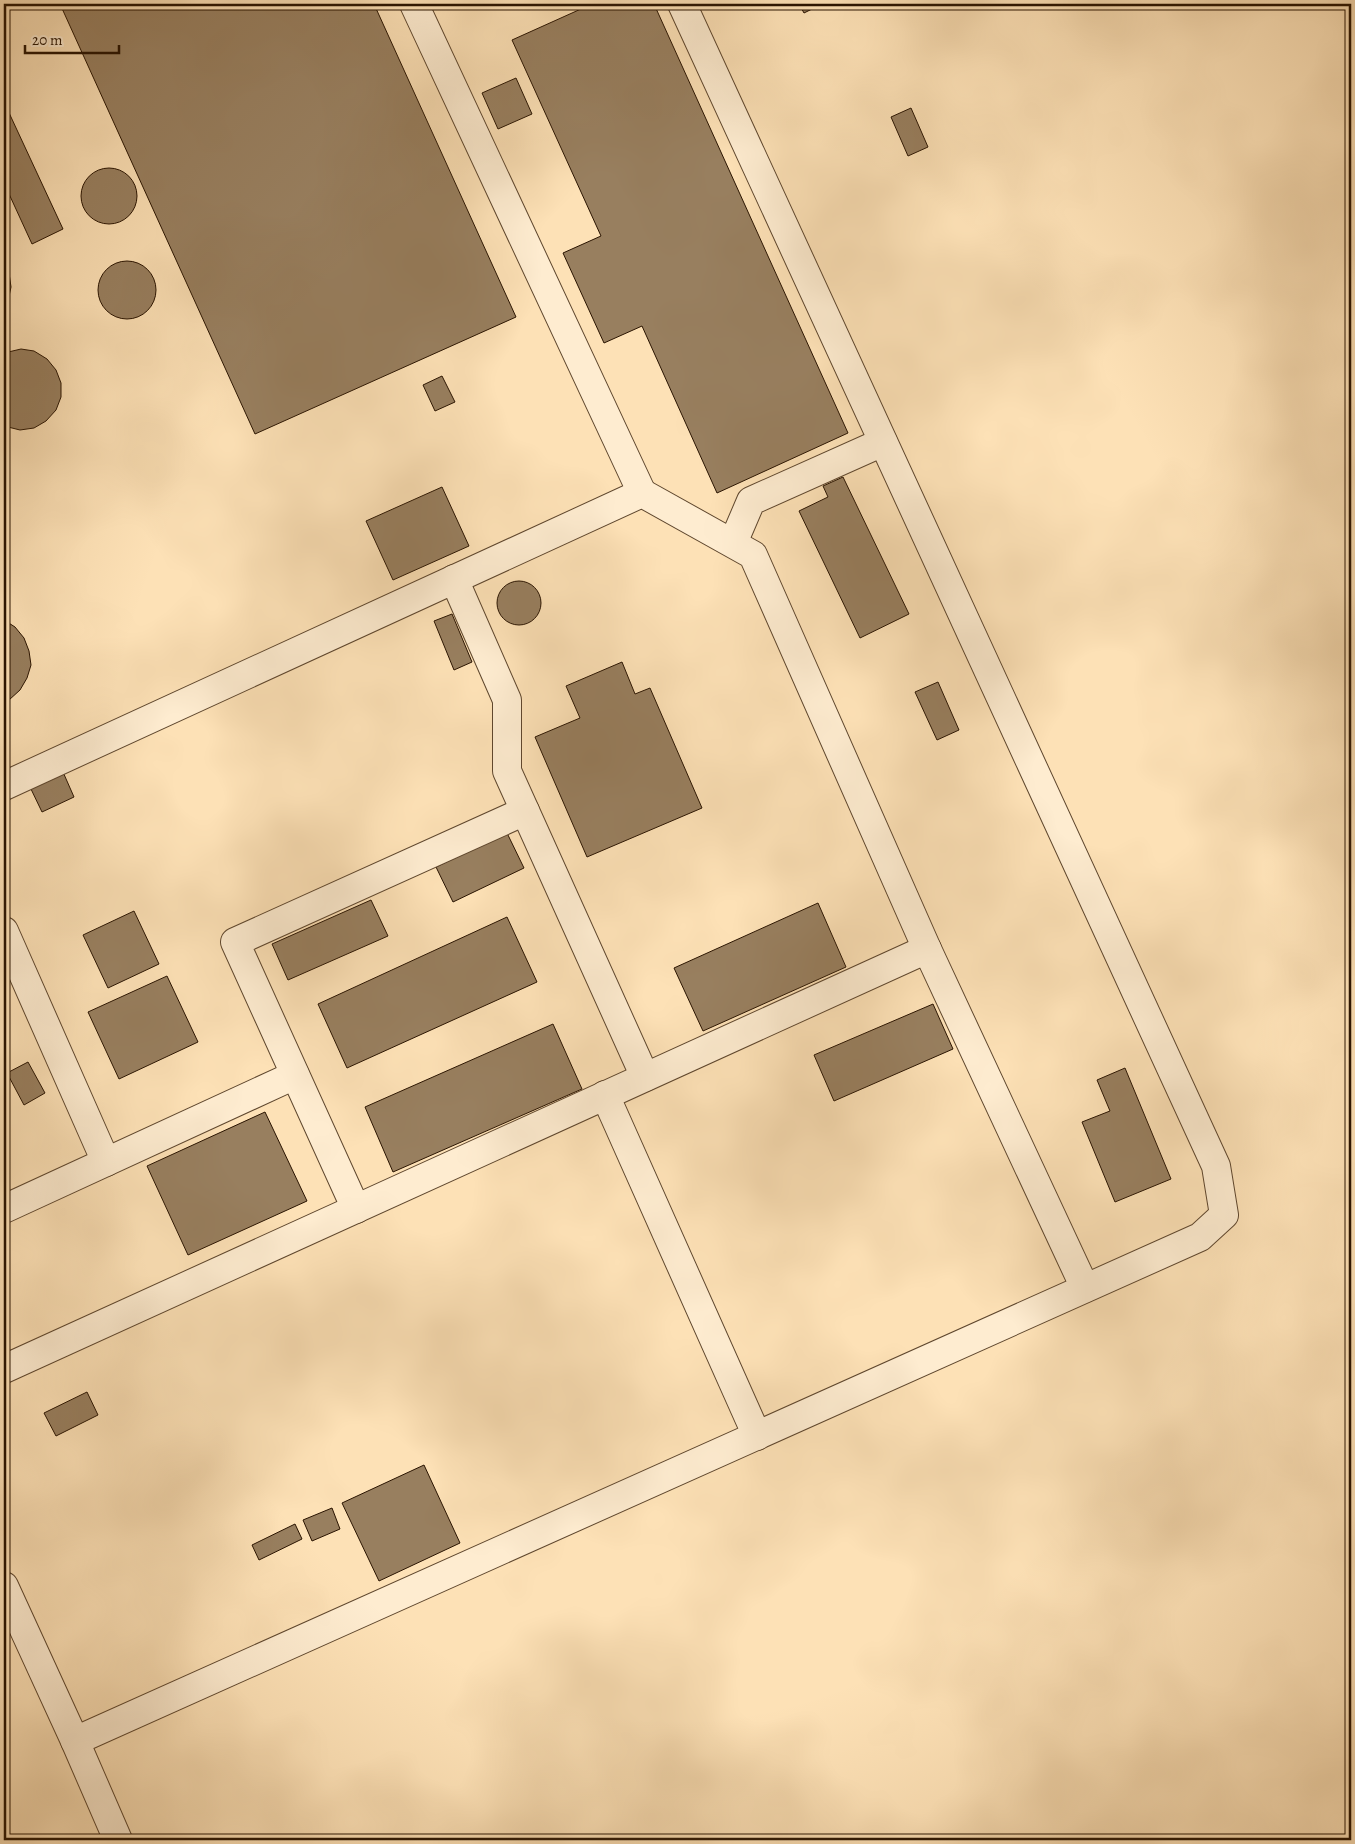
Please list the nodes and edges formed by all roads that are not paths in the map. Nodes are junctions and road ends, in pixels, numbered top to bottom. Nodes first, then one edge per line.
1 (414, 4) edge
2 (682, 4) edge
3 (883, 442) junction
4 (642, 493) junction
5 (733, 543) junction
6 (454, 579) junction
7 (4, 786) edge
8 (526, 811) junction
9 (4, 931) edge
10 (927, 949) junction
11 (295, 1075) junction
12 (645, 1077) junction
13 (605, 1095) junction
14 (106, 1162) junction
15 (4, 1209) edge
16 (356, 1209) junction
17 (1085, 1288) junction
18 (4, 1369) edge
19 (757, 1436) junction
20 (4, 1586) edge
21 (76, 1741) junction
22 (118, 1840) edge

1 - 4 lane
2 - 3 lane
3 - 5 lane
3 - 17 lane
4 - 5 lane
4 - 6 lane
5 - 10 lane
6 - 7 lane
6 - 8 lane
8 - 11 lane
8 - 12 lane
9 - 14 lane
10 - 12 lane
10 - 17 lane
11 - 14 lane
11 - 16 lane
12 - 13 lane
13 - 16 lane
13 - 19 lane
14 - 15 lane
16 - 18 lane
17 - 19 lane
19 - 21 lane
20 - 21 lane
21 - 22 lane

